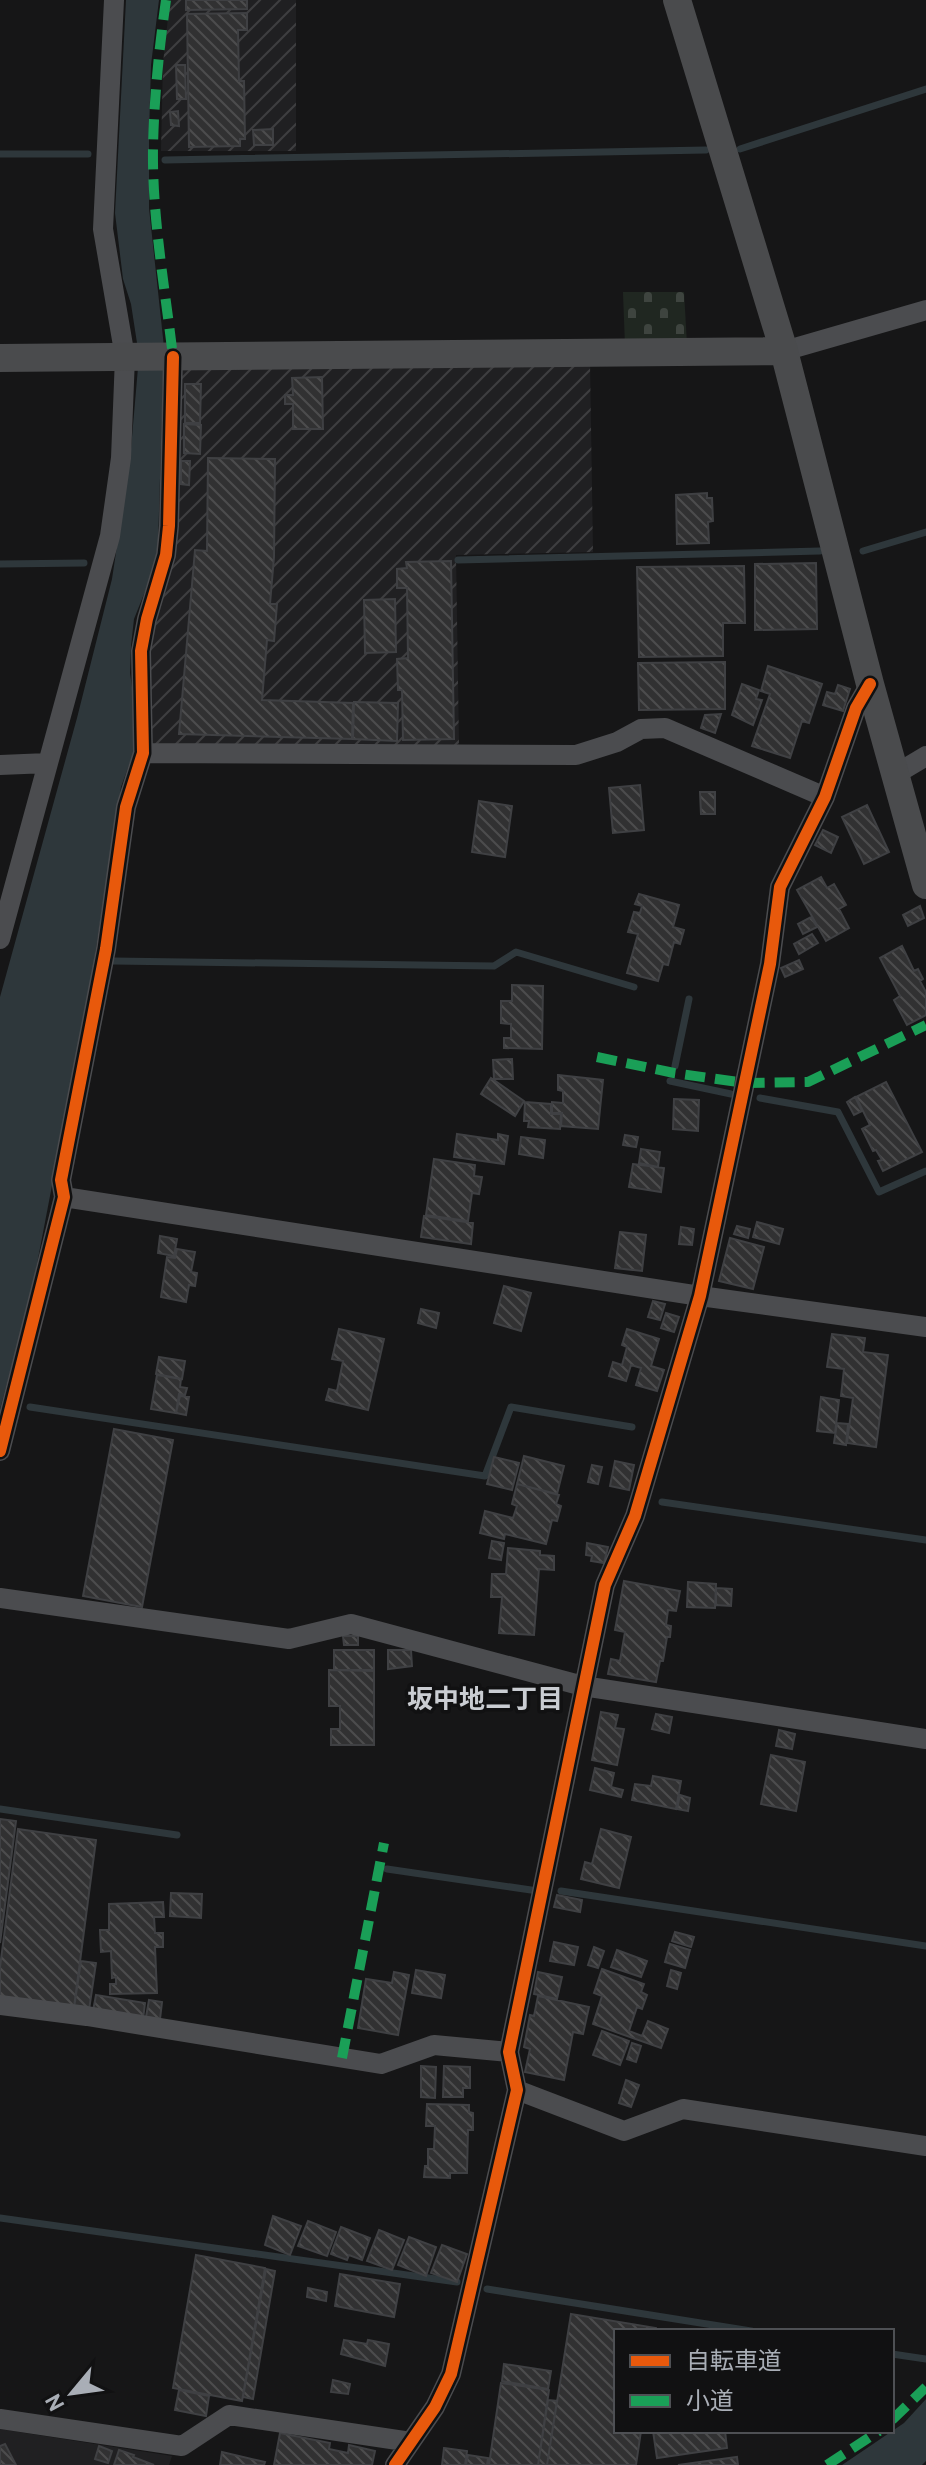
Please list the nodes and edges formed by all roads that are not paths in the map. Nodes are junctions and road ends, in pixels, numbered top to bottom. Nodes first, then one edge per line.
1 (114, 0) edge
2 (677, 0) edge
3 (926, 310) edge
4 (784, 351) junction
5 (129, 357) junction
6 (173, 357) junction
7 (0, 358) edge
8 (870, 684) junction
9 (143, 753) junction
10 (926, 756) edge
11 (48, 763) junction
12 (0, 765) edge
13 (896, 774) junction
14 (825, 797) junction
15 (926, 885) edge
16 (0, 939) edge
17 (64, 1197) junction
18 (700, 1296) junction
19 (926, 1327) edge
20 (0, 1451) edge
21 (0, 1598) edge
22 (583, 1686) junction
23 (926, 1739) edge
24 (0, 2005) edge
25 (509, 2052) junction
26 (517, 2090) junction
27 (926, 2146) edge
28 (0, 2419) edge
29 (411, 2442) junction
30 (395, 2465) edge

1 - 5 street
2 - 4 street
3 - 4 street
4 - 6 street
4 - 8 street
5 - 6 street
5 - 7 street
5 - 11 street
6 - 9 street
8 - 13 street
8 - 14 street
9 - 14 street
9 - 17 street
10 - 13 street
11 - 12 street
11 - 16 street
13 - 15 street
14 - 18 street
17 - 18 street
17 - 20 street
18 - 19 street
18 - 22 street
21 - 22 street
22 - 23 street
22 - 25 street
24 - 25 street
25 - 26 street
26 - 27 street
26 - 29 street
28 - 29 street
29 - 30 street

